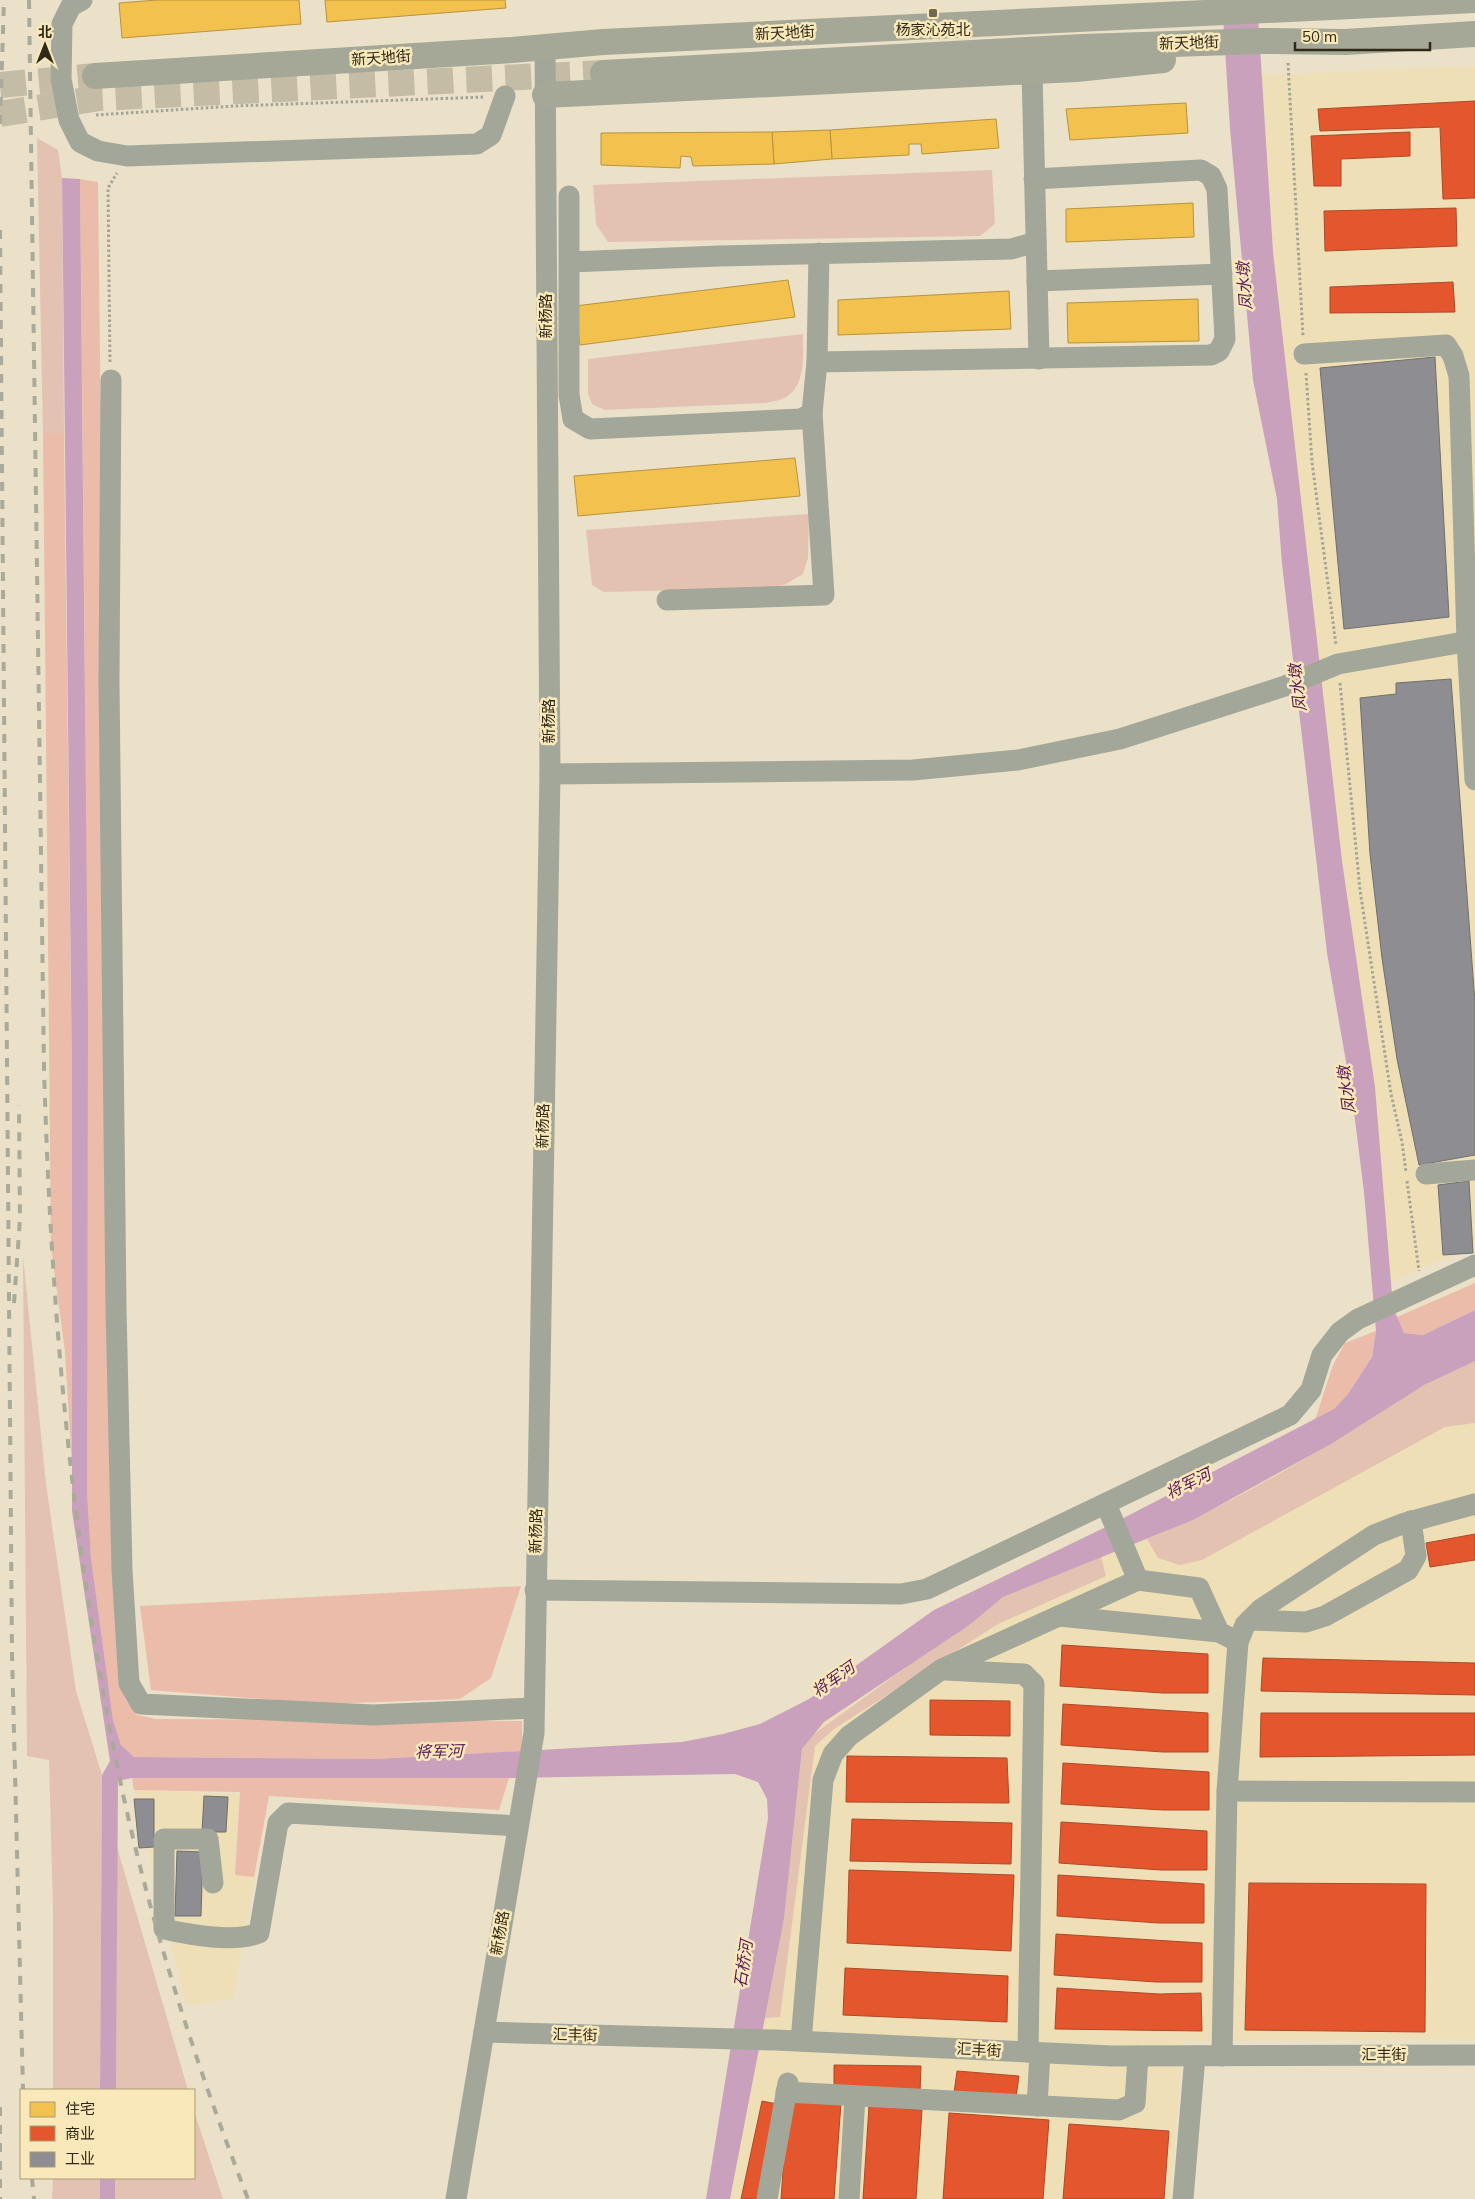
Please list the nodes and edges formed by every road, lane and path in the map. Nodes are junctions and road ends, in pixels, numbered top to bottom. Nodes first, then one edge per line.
1 (82, 0) edge
2 (1475, 0) edge
3 (1287, 6) edge
4 (1203, 9) edge
5 (1475, 34) edge
6 (545, 46) junction
7 (1221, 48) junction
8 (922, 66) junction
9 (1032, 71) junction
10 (603, 73) tunnel mouth
11 (95, 76) tunnel mouth
12 (545, 95) junction
13 (505, 96) joint
14 (96, 115) dead end
15 (127, 156) junction
16 (1034, 179) junction
17 (569, 196) dead end
18 (1036, 242) junction
19 (818, 253) junction
20 (570, 262) junction
21 (1222, 274) junction
22 (1037, 281) junction
23 (1304, 354) dead end
24 (1039, 359) junction
25 (817, 362) junction
26 (111, 380) joint
27 (812, 413) junction
28 (666, 600) dead end
29 (1471, 640) edge
30 (550, 774) junction
31 (1475, 780) edge
32 (1475, 1170) edge
33 (1426, 1174) dead end
34 (1475, 1265) edge
35 (1106, 1504) junction
36 (1475, 1504) edge
37 (1411, 1521) junction
38 (1138, 1580) junction
39 (535, 1590) junction
40 (1059, 1616) junction
41 (1250, 1620) junction
42 (1220, 1632) junction
43 (1238, 1642) junction
44 (942, 1669) junction
45 (534, 1708) junction
46 (1227, 1791) junction
47 (1475, 1792) edge
48 (518, 1826) junction
49 (213, 1883) dead end
50 (484, 2032) junction
51 (801, 2041) junction
52 (1034, 2052) junction
53 (1475, 2055) edge
54 (1138, 2056) junction
55 (1194, 2056) junction
56 (1222, 2056) junction
57 (855, 2096) junction
58 (1037, 2106) junction
59 (456, 2199) edge
60 (767, 2199) edge
61 (849, 2199) edge
62 (1183, 2199) edge

1 - 15 street
2 - 3 main road, 新天地街
3 - 4 main road, 新天地街
4 - 6 main road, 新天地街
5 - 7 main road, 新天地街
6 - 11 main road, 新天地街
6 - 12 street, 新杨路
7 - 8 main road, 新天地街
7 - 9 main road
8 - 9 main road
8 - 10 main road, 新天地街
8 - 12 main road
9 - 16 street
12 - 30 street, 新杨路
13 - 14 path
13 - 15 street
15 - 26 path
16 - 18 street
16 - 21 street
17 - 20 street
18 - 19 street
18 - 22 street
19 - 20 street
19 - 25 street
20 - 27 street
21 - 22 street
21 - 24 street
22 - 24 street
23 - 29 street
24 - 25 street
25 - 27 street
26 - 45 street
27 - 28 street
29 - 30 street
29 - 31 street
30 - 39 street, 新杨路
32 - 33 street
34 - 35 street
35 - 38 street
35 - 39 street
36 - 37 street
37 - 41 street
37 - 41 street
38 - 40 street
38 - 42 street
39 - 45 street, 新杨路
40 - 42 street
40 - 44 street
41 - 43 street
42 - 43 street
43 - 46 street
44 - 51 street
44 - 52 street
45 - 48 street, 新杨路
46 - 47 street
46 - 56 street
48 - 49 street
48 - 50 street, 新杨路
50 - 51 street, 汇丰街
50 - 59 street, 新杨路
51 - 52 street, 汇丰街
52 - 54 street, 汇丰街
52 - 58 street
53 - 56 street, 汇丰街
54 - 55 street, 汇丰街
54 - 58 street
55 - 56 street, 汇丰街
55 - 62 street
57 - 58 street
57 - 60 street
57 - 61 street

